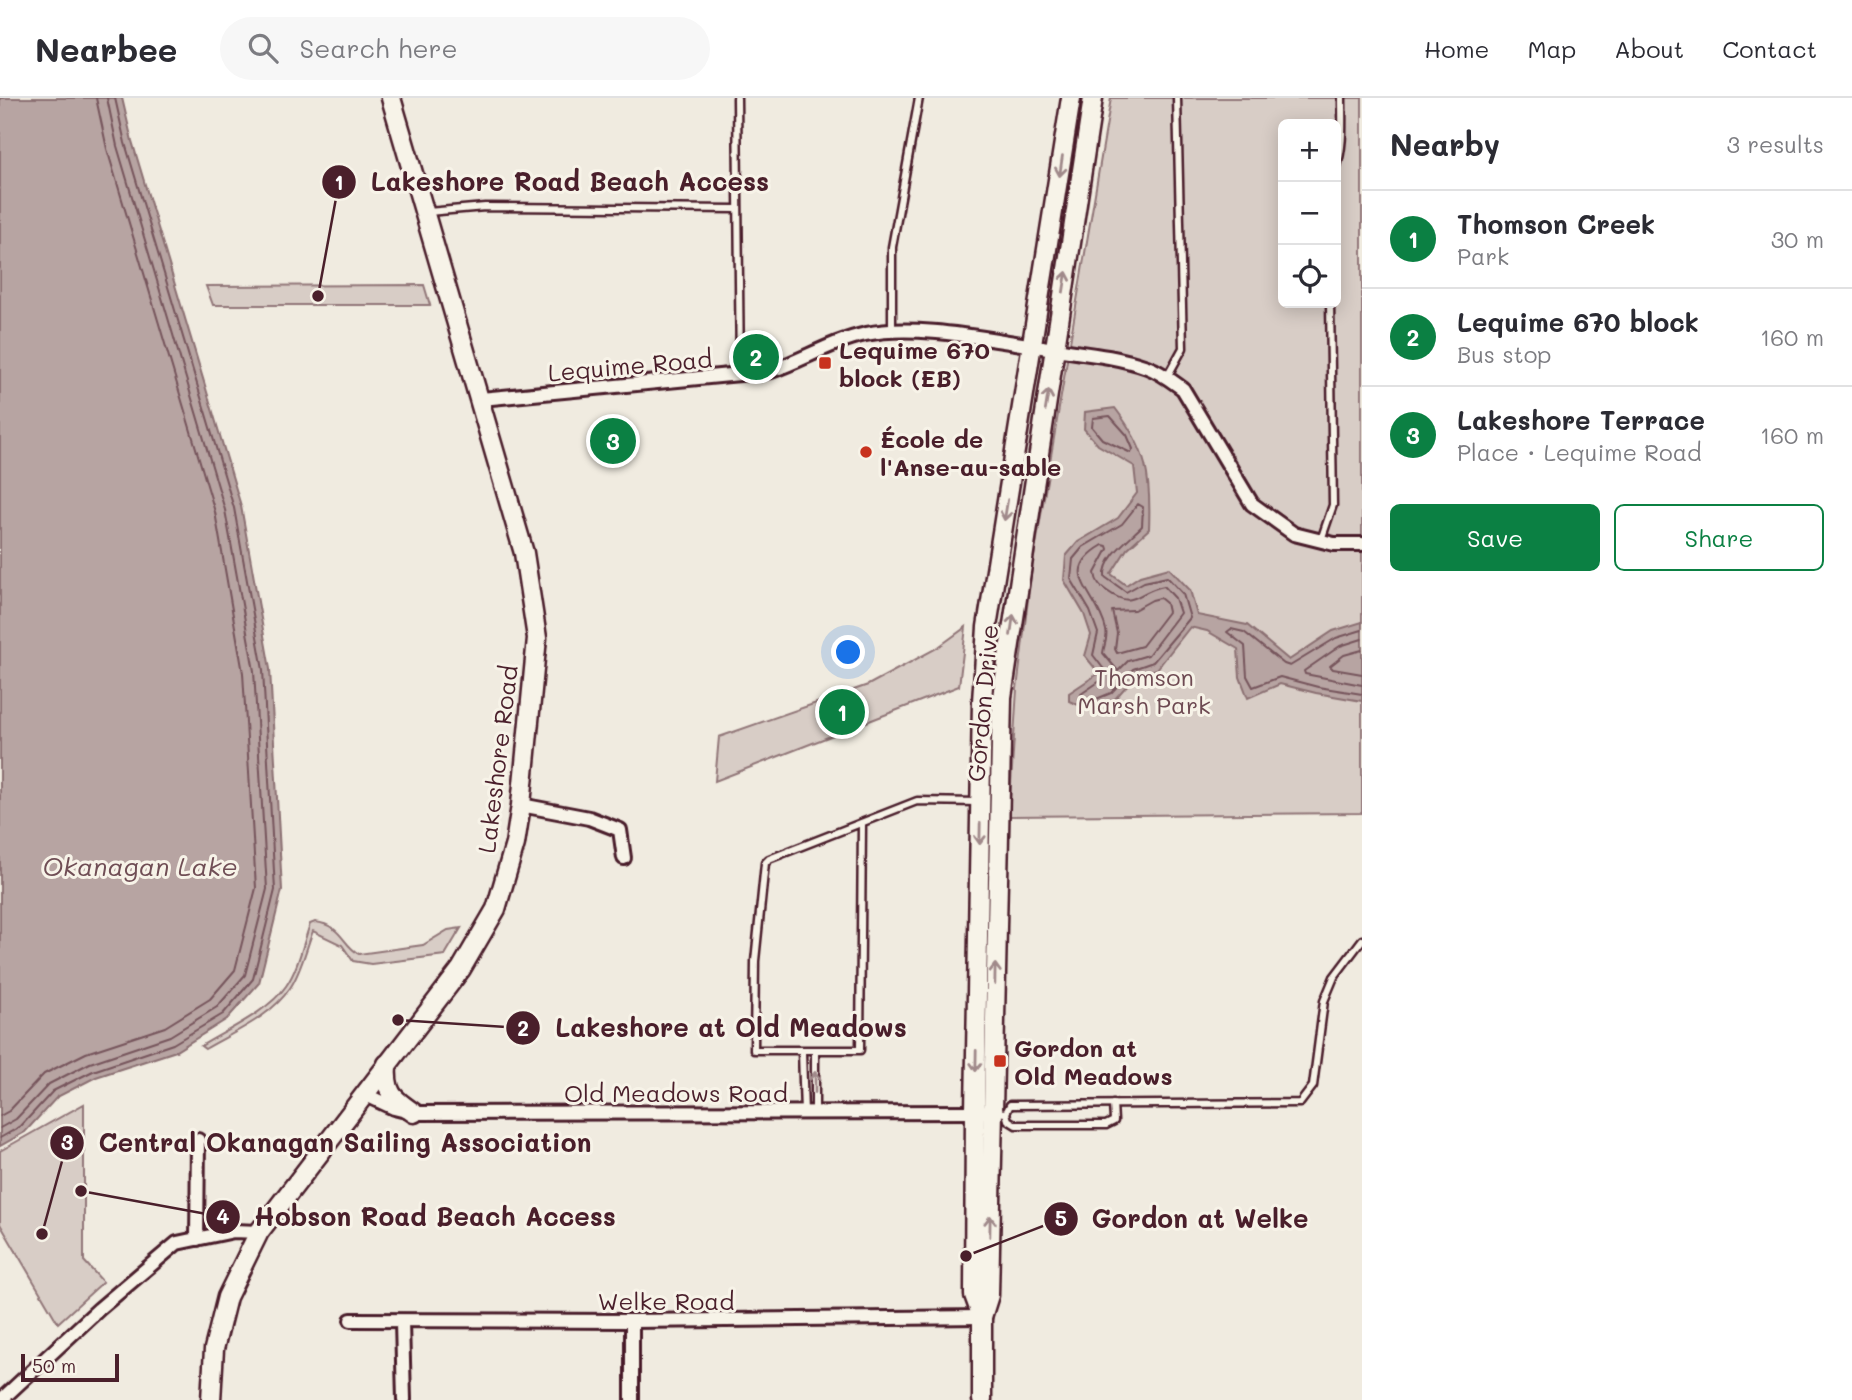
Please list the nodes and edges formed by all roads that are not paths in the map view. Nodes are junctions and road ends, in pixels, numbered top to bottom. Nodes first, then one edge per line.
1 (391, 98) edge
2 (737, 98) edge
3 (919, 98) edge
4 (1071, 98) edge
5 (1093, 98) edge
6 (1177, 98) edge
7 (1342, 98) edge
8 (1341, 146) edge
9 (737, 209) junction
10 (426, 212) junction
11 (1330, 308) edge
12 (892, 331) junction
13 (1031, 346) junction
14 (1055, 349) junction
15 (740, 376) junction
16 (1167, 377) junction
17 (481, 399) junction
18 (1320, 542) junction
19 (1362, 544) edge
20 (980, 802) junction
21 (999, 802) junction
22 (521, 805) junction
23 (862, 823) junction
24 (624, 858) dead end
25 (1362, 940) edge
26 (802, 1052) junction
27 (815, 1052) junction
28 (387, 1064) junction
29 (364, 1094) junction
30 (1113, 1104) junction
31 (809, 1112) junction
32 (991, 1112) junction
33 (414, 1113) junction
34 (198, 1140) dead end
35 (259, 1232) junction
36 (197, 1239) junction
37 (982, 1317) junction
38 (351, 1320) dead end
39 (632, 1321) junction
40 (402, 1322) junction
41 (1, 1400) edge
42 (211, 1400) edge
43 (404, 1400) edge
44 (632, 1400) edge
45 (982, 1400) edge

1 - 10 main road, Lakeshore Road
2 - 9 lane
3 - 12 lane
4 -> 13 main road, Gordon Drive
14 -> 5 main road, Gordon Drive
6 - 16 lane
7 - 8 lane
9 - 10 lane
9 - 15 lane
10 - 17 main road, Lakeshore Road
11 - 18 lane
12 - 13 street, Lequime Road
12 - 15 street, Lequime Road
13 - 14 street, Lequime Road
13 -> 20 main road, Gordon Drive
14 - 16 street, Lequime Road
21 -> 14 main road, Gordon Drive
15 - 17 street, Lequime Road
16 - 18 street, Lequime Road
17 - 22 main road, Lakeshore Road
18 - 19 street, Lequime Road
20 - 21 lane
20 - 23 lane
20 -> 32 main road, Gordon Drive
32 -> 21 main road, Gordon Drive
22 - 24 street
22 - 28 main road, Lakeshore Road
23 - 26 lane
23 - 27 lane
25 - 30 lane
26 - 27 lane
26 - 31 lane
31 -> 27 lane
28 - 29 main road, Lakeshore Road
28 - 33 main road
29 - 33 street, Old Meadows Road
29 - 35 main road, Lakeshore Road
30 - 32 lane
30 - 32 lane
31 - 32 street, Old Meadows Road
31 - 33 street, Old Meadows Road
32 - 37 main road, Gordon Drive
34 - 36 street
35 - 36 street
35 - 42 main road, Lakeshore Road
36 - 41 street
37 - 39 street, Welke Road
37 - 45 main road, Gordon Drive
38 - 40 street, Welke Road
39 - 40 street, Welke Road
39 - 44 street
40 - 43 street

